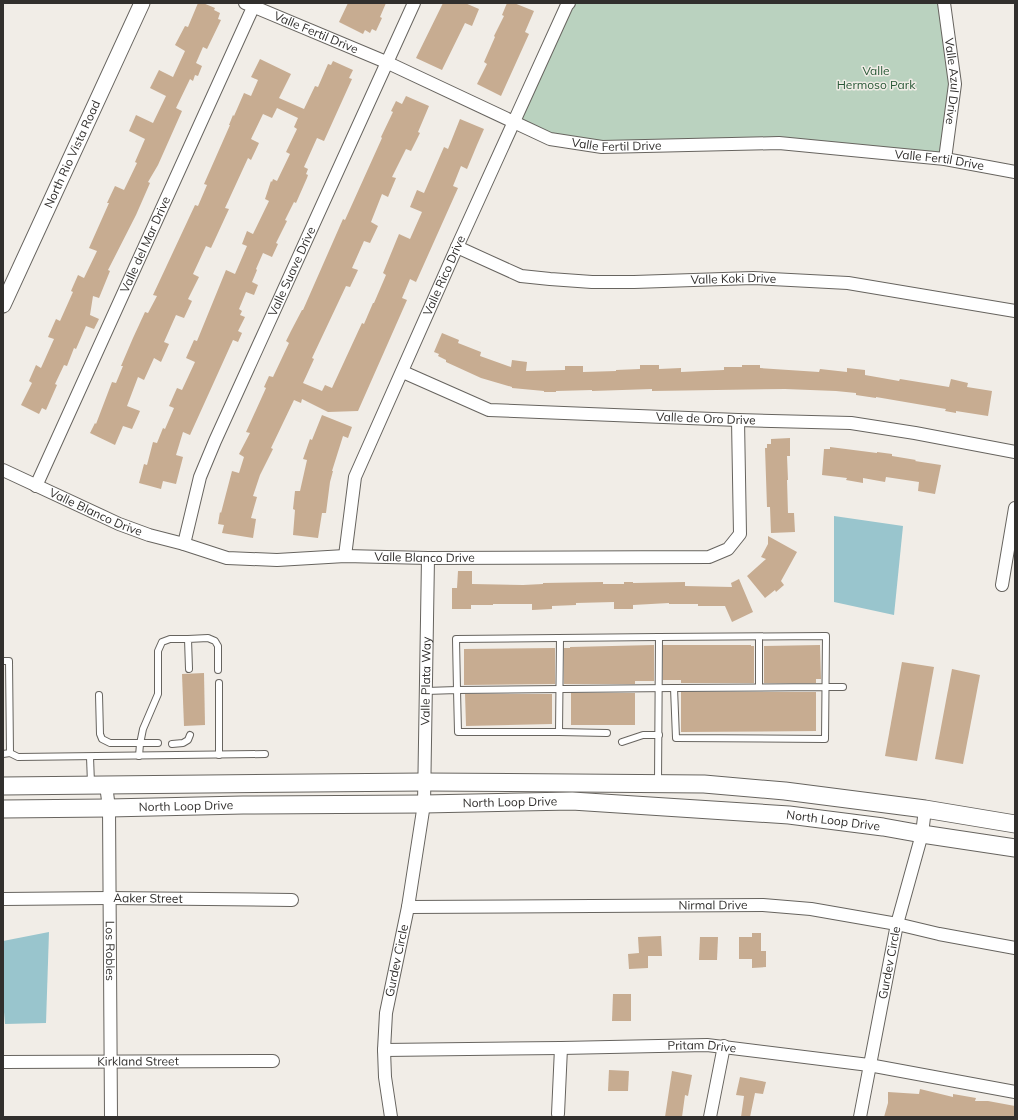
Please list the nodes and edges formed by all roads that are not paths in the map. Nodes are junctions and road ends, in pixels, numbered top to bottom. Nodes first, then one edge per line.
1 (142, 3) edge
2 (414, 3) edge
3 (569, 3) edge
4 (944, 3) edge
5 (251, 4) edge
6 (386, 62) junction
7 (515, 122) junction
8 (945, 159) junction
9 (1015, 172) edge
10 (457, 247) junction
11 (3, 305) edge
12 (1015, 311) edge
13 (402, 372) junction
14 (738, 420) junction
15 (1015, 452) edge
16 (3, 470) edge
17 (36, 486) junction
18 (1015, 508) edge
19 (184, 544) junction
20 (345, 556) junction
21 (428, 558) junction
22 (1002, 585) dead end
23 (659, 637) junction
24 (759, 637) junction
25 (560, 638) junction
26 (188, 639) junction
27 (3, 661) edge
28 (189, 669) dead end
29 (218, 670) dead end
30 (219, 683) dead end
31 (759, 687) junction
32 (826, 687) junction
33 (843, 687) dead end
34 (674, 688) junction
35 (560, 689) junction
36 (659, 689) junction
37 (457, 690) junction
38 (426, 691) junction
39 (99, 695) dead end
40 (559, 732) junction
41 (607, 733) dead end
42 (190, 735) dead end
43 (659, 735) junction
44 (622, 742) dead end
45 (158, 743) dead end
46 (140, 744) junction
47 (172, 744) dead end
48 (6, 753) edge
49 (265, 754) dead end
50 (219, 755) junction
51 (139, 756) junction
52 (90, 757) junction
53 (424, 782) junction
54 (658, 784) junction
55 (99, 785) junction
56 (3, 786) edge
57 (424, 804) junction
58 (109, 808) junction
59 (3, 809) edge
60 (925, 810) junction
61 (1015, 824) edge
62 (922, 834) junction
63 (1015, 848) edge
64 (109, 898) junction
65 (3, 899) edge
66 (292, 900) dead end
67 (408, 907) junction
68 (897, 924) junction
69 (1015, 948) edge
70 (724, 1046) junction
71 (561, 1048) junction
72 (384, 1050) junction
73 (273, 1061) dead end
74 (3, 1062) edge
75 (110, 1062) junction
76 (869, 1065) junction
77 (1015, 1092) edge
78 (558, 1114) dead end
79 (111, 1117) edge
80 (391, 1117) edge
81 (710, 1117) edge
82 (860, 1117) edge

1 - 11 street, North Rio Vista Road
2 - 6 street, Valle Suave Drive
3 - 7 street, Valle Rico Drive
4 - 8 street, Valle Azul Drive
5 - 6 street, Valle Fertil Drive
5 - 17 street, Valle del Mar Drive
6 - 7 street, Valle Fertil Drive
6 - 19 street, Valle Suave Drive
7 - 8 street, Valle Fertil Drive
7 - 10 street, Valle Rico Drive
8 - 9 street, Valle Fertil Drive
10 - 12 street, Valle Koki Drive
10 - 13 street, Valle Rico Drive
13 - 14 street, Valle de Oro Drive
13 - 20 street, Valle Rico Drive
14 - 15 street, Valle de Oro Drive
14 - 21 street, Valle Blanco Drive
16 - 17 street, Valle Blanco Drive
17 - 19 street, Valle Blanco Drive
18 - 22 street
19 - 20 street, Valle Blanco Drive
20 - 21 street, Valle Blanco Drive
21 - 38 street, Valle Plata Way
23 - 24 lane
23 - 25 lane
23 - 36 lane
24 - 31 lane
24 - 32 lane
25 - 35 lane
25 - 37 lane
26 - 28 lane
26 - 29 lane
26 - 46 lane
27 - 48 lane
30 - 50 lane
31 - 32 lane
31 - 34 lane
32 - 33 lane
32 - 34 lane
34 - 36 lane
35 - 36 lane
35 - 37 lane
35 - 40 lane
36 - 43 lane
37 - 38 lane
37 - 40 lane
38 - 53 street, Valle Plata Way
39 - 46 lane
40 - 41 lane
42 - 47 lane
43 - 44 lane
43 - 54 lane
45 - 46 lane
46 - 51 lane
48 - 52 lane
49 - 50 lane
50 - 51 lane
51 - 52 lane
52 - 55 lane
53 - 54 main road, North Loop Drive
53 - 55 main road, North Loop Drive
53 - 57 street, Valle Plata Way
54 - 60 main road, North Loop Drive
55 - 56 main road, North Loop Drive
55 - 58 street, Los Robles
57 - 58 main road, North Loop Drive
57 - 62 main road, North Loop Drive
57 - 67 street, Gurdev Circle
58 - 59 main road, North Loop Drive
58 - 64 street, Los Robles
60 - 61 main road, North Loop Drive
60 - 62 street, Gurdev Circle
62 - 63 main road, North Loop Drive
62 - 68 street, Gurdev Circle
64 - 65 street, Aaker Street
64 - 66 street, Aaker Street
64 - 75 street, Los Robles
67 - 68 street, Nirmal Drive
67 - 72 street, Gurdev Circle
68 - 69 street, Nirmal Drive
68 - 76 street, Gurdev Circle
70 - 71 street, Pritam Drive
70 - 76 street, Pritam Drive
70 - 81 street
71 - 72 street, Pritam Drive
71 - 78 street
72 - 80 street, Gurdev Circle
73 - 75 street, Kirkland Street
74 - 75 street, Kirkland Street
75 - 79 street, Los Robles
76 - 77 street, Pritam Drive
76 - 82 street, Gurdev Circle

